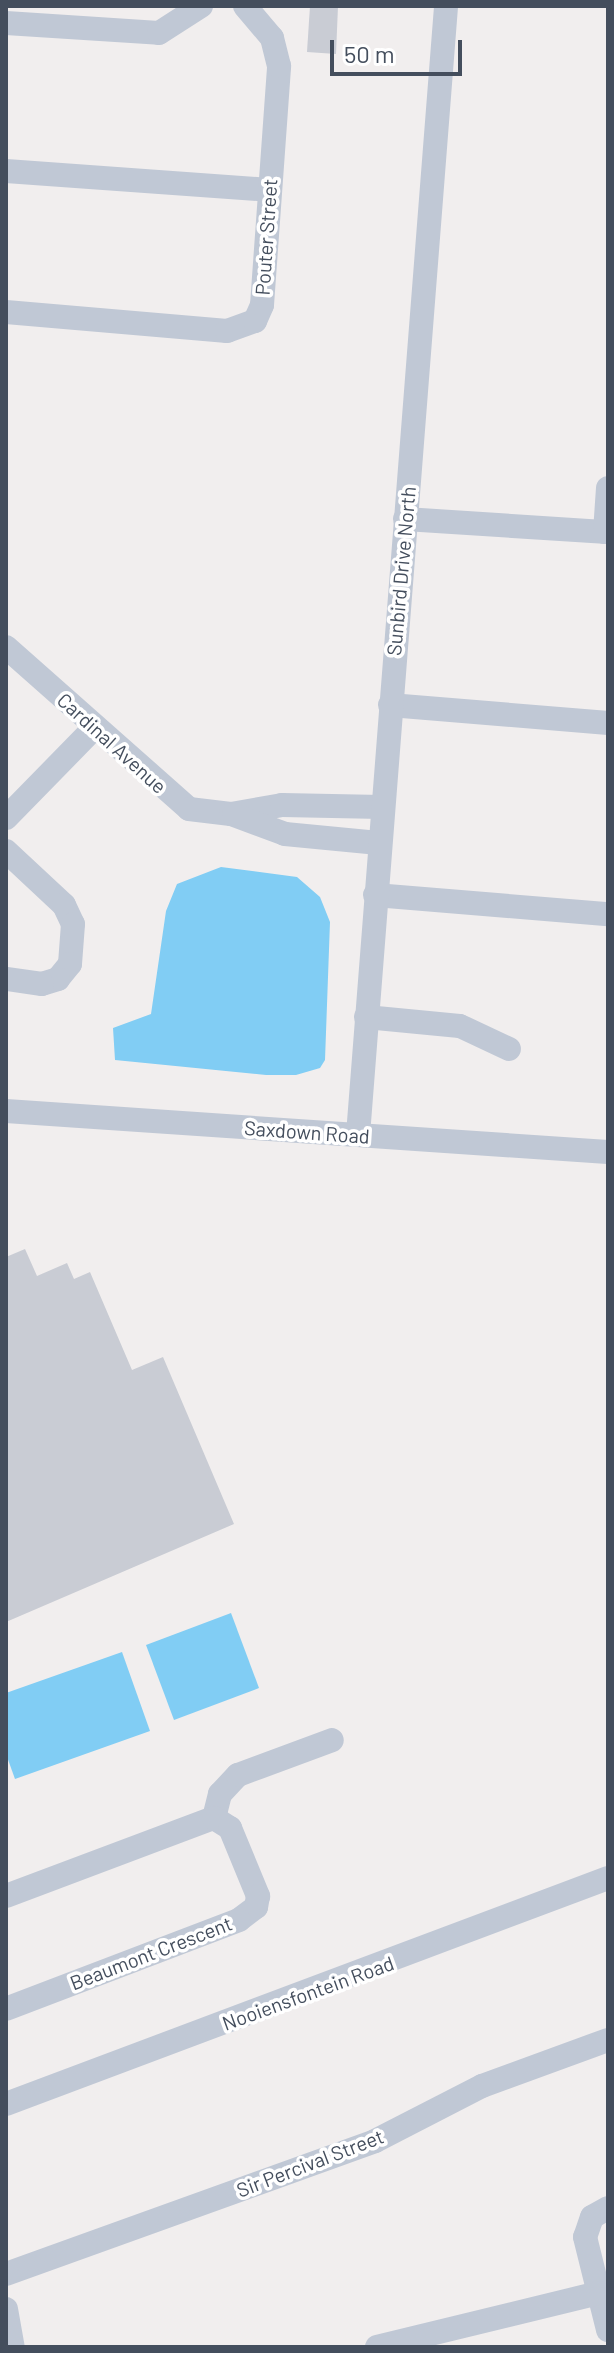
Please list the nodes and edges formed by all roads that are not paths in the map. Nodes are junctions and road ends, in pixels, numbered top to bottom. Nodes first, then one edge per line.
1 (201, 6) edge
2 (245, 6) edge
3 (446, 6) edge
4 (6, 23) edge
5 (6, 171) edge
6 (269, 190) junction
7 (6, 312) edge
8 (608, 488) edge
9 (405, 519) junction
10 (606, 532) edge
11 (6, 647) edge
12 (390, 705) junction
13 (608, 723) edge
14 (94, 728) junction
15 (382, 807) junction
16 (231, 814) junction
17 (6, 818) edge
18 (379, 843) junction
19 (6, 851) edge
20 (375, 895) junction
21 (608, 914) edge
22 (6, 979) edge
23 (366, 1017) junction
24 (509, 1049) dead end
25 (6, 1111) edge
26 (358, 1135) junction
27 (608, 1152) edge
28 (332, 1740) dead end
29 (214, 1818) junction
30 (608, 1878) edge
31 (6, 1896) edge
32 (6, 2009) edge
33 (608, 2040) edge
34 (6, 2104) edge
35 (608, 2208) edge
36 (6, 2274) edge
37 (599, 2293) junction
38 (6, 2309) edge
39 (608, 2330) edge
40 (12, 2345) edge
41 (377, 2347) edge

1 - 4 street
2 - 6 street, Pouter Street
3 - 9 street, Sunbird Drive North
5 - 6 street
6 - 7 street, Pouter Street
8 - 10 street
9 - 10 street
9 - 12 street, Sunbird Drive North
11 - 14 street, Cardinal Avenue
12 - 13 street
12 - 15 street, Sunbird Drive North
14 - 16 street, Cardinal Avenue
14 - 17 street
15 - 16 street, Cardinal Avenue
15 - 18 street, Sunbird Drive North
16 - 18 street, Cardinal Avenue
18 - 20 street, Sunbird Drive North
19 - 22 street
20 - 21 street
20 - 23 street, Sunbird Drive North
23 - 24 street
23 - 26 street, Sunbird Drive North
25 - 26 street, Saxdown Road
26 - 27 street, Saxdown Road
28 - 29 street
29 - 31 street
29 - 32 street, Beaumont Crescent
30 - 34 street, Nooiensfontein Road
33 - 36 street, Sir Percival Street
35 - 37 street
37 - 39 street
37 - 41 street
38 - 40 street

